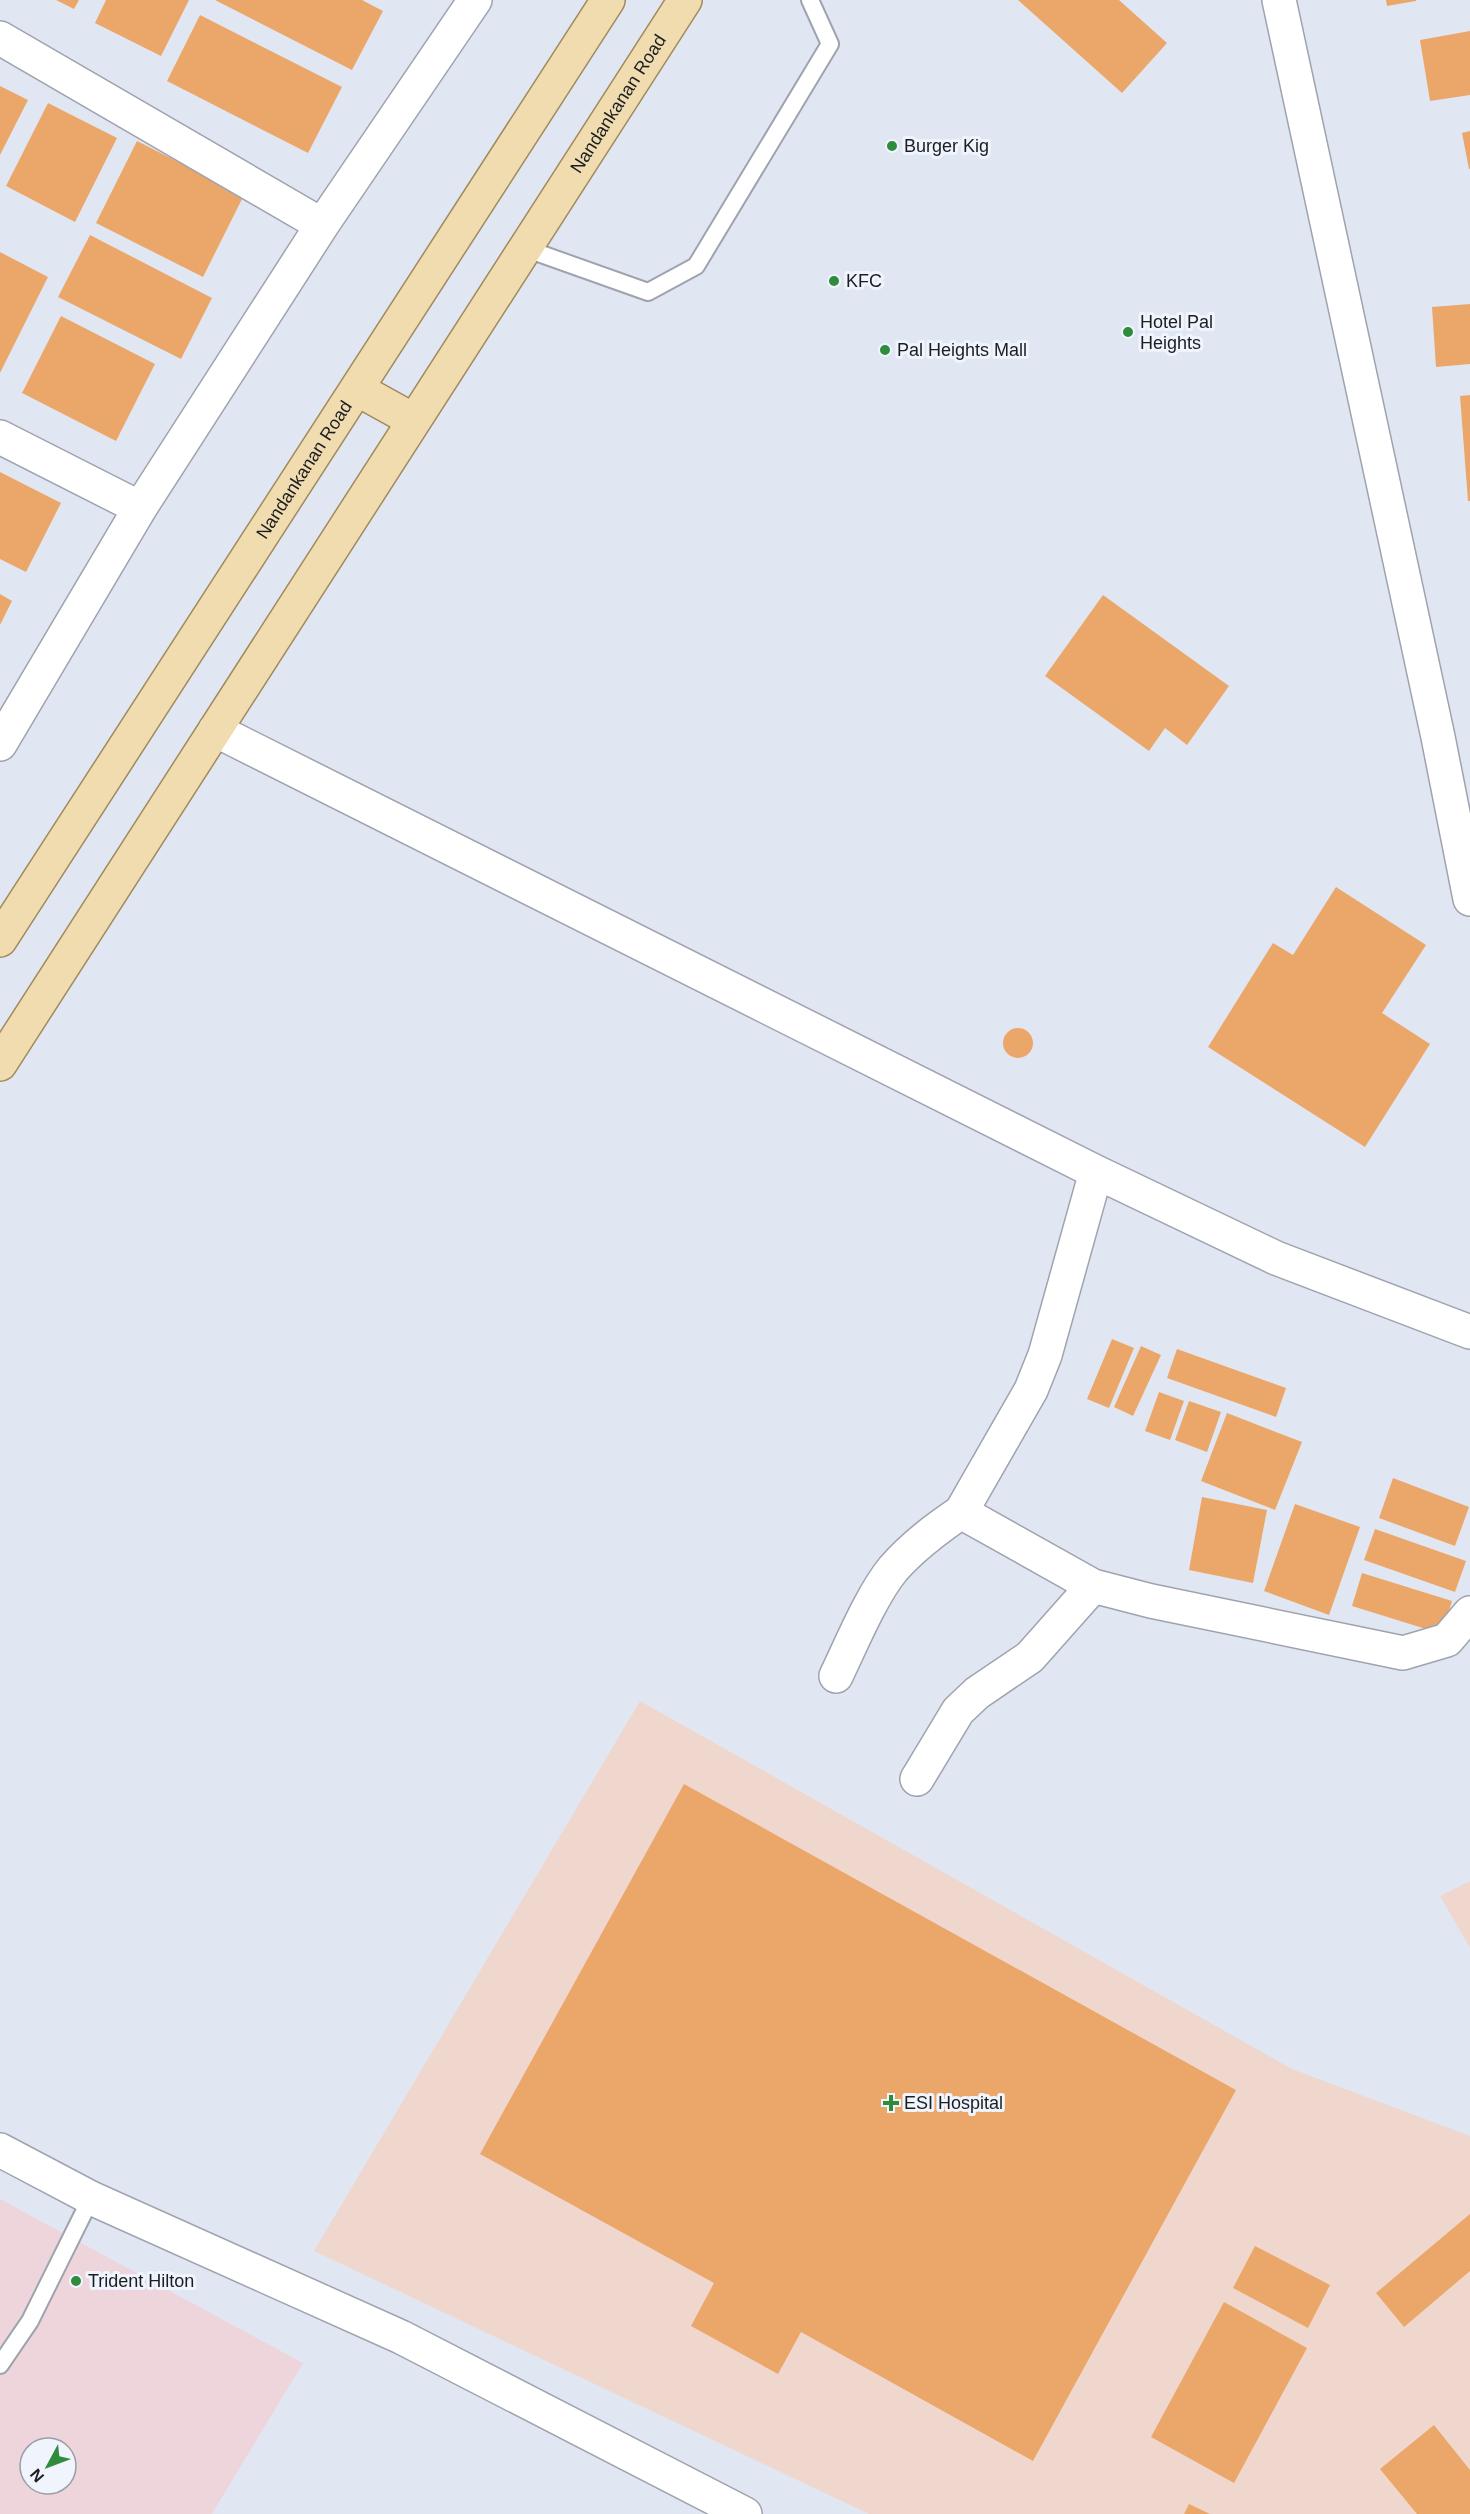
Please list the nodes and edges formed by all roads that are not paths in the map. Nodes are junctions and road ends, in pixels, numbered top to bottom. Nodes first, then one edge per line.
1 (475, 0) edge
2 (608, 0) edge
3 (685, 0) edge
4 (810, 0) edge
5 (1279, 0) edge
6 (0, 38) edge
7 (322, 225) junction
8 (527, 249) junction
9 (357, 389) junction
10 (413, 420) junction
11 (0, 436) edge
12 (140, 508) junction
13 (215, 730) junction
14 (0, 744) edge
15 (1470, 899) edge
16 (0, 940) edge
17 (0, 1065) edge
18 (1096, 1172) junction
19 (1470, 1332) edge
20 (961, 1512) junction
21 (1093, 1586) junction
22 (1470, 1613) edge
23 (836, 1676) dead end
24 (916, 1779) dead end
25 (0, 2150) edge
26 (91, 2198) junction
27 (0, 2365) edge
28 (745, 2514) edge

1 - 7 street
2 - 9 main road, Nandankanan Road
3 - 8 main road, Nandankanan Road
4 - 8 lane
5 - 15 street
6 - 7 street
7 - 12 street
8 - 10 main road, Nandankanan Road
9 - 10 main road
9 - 16 main road, Nandankanan Road
10 - 13 main road, Nandankanan Road
11 - 12 street
12 - 14 street
13 - 17 main road, Nandankanan Road
13 - 18 street
18 - 19 street
18 - 20 street
20 - 21 street
20 - 23 street
21 - 22 street
21 - 24 street
25 - 26 street
26 - 27 lane
26 - 28 street

